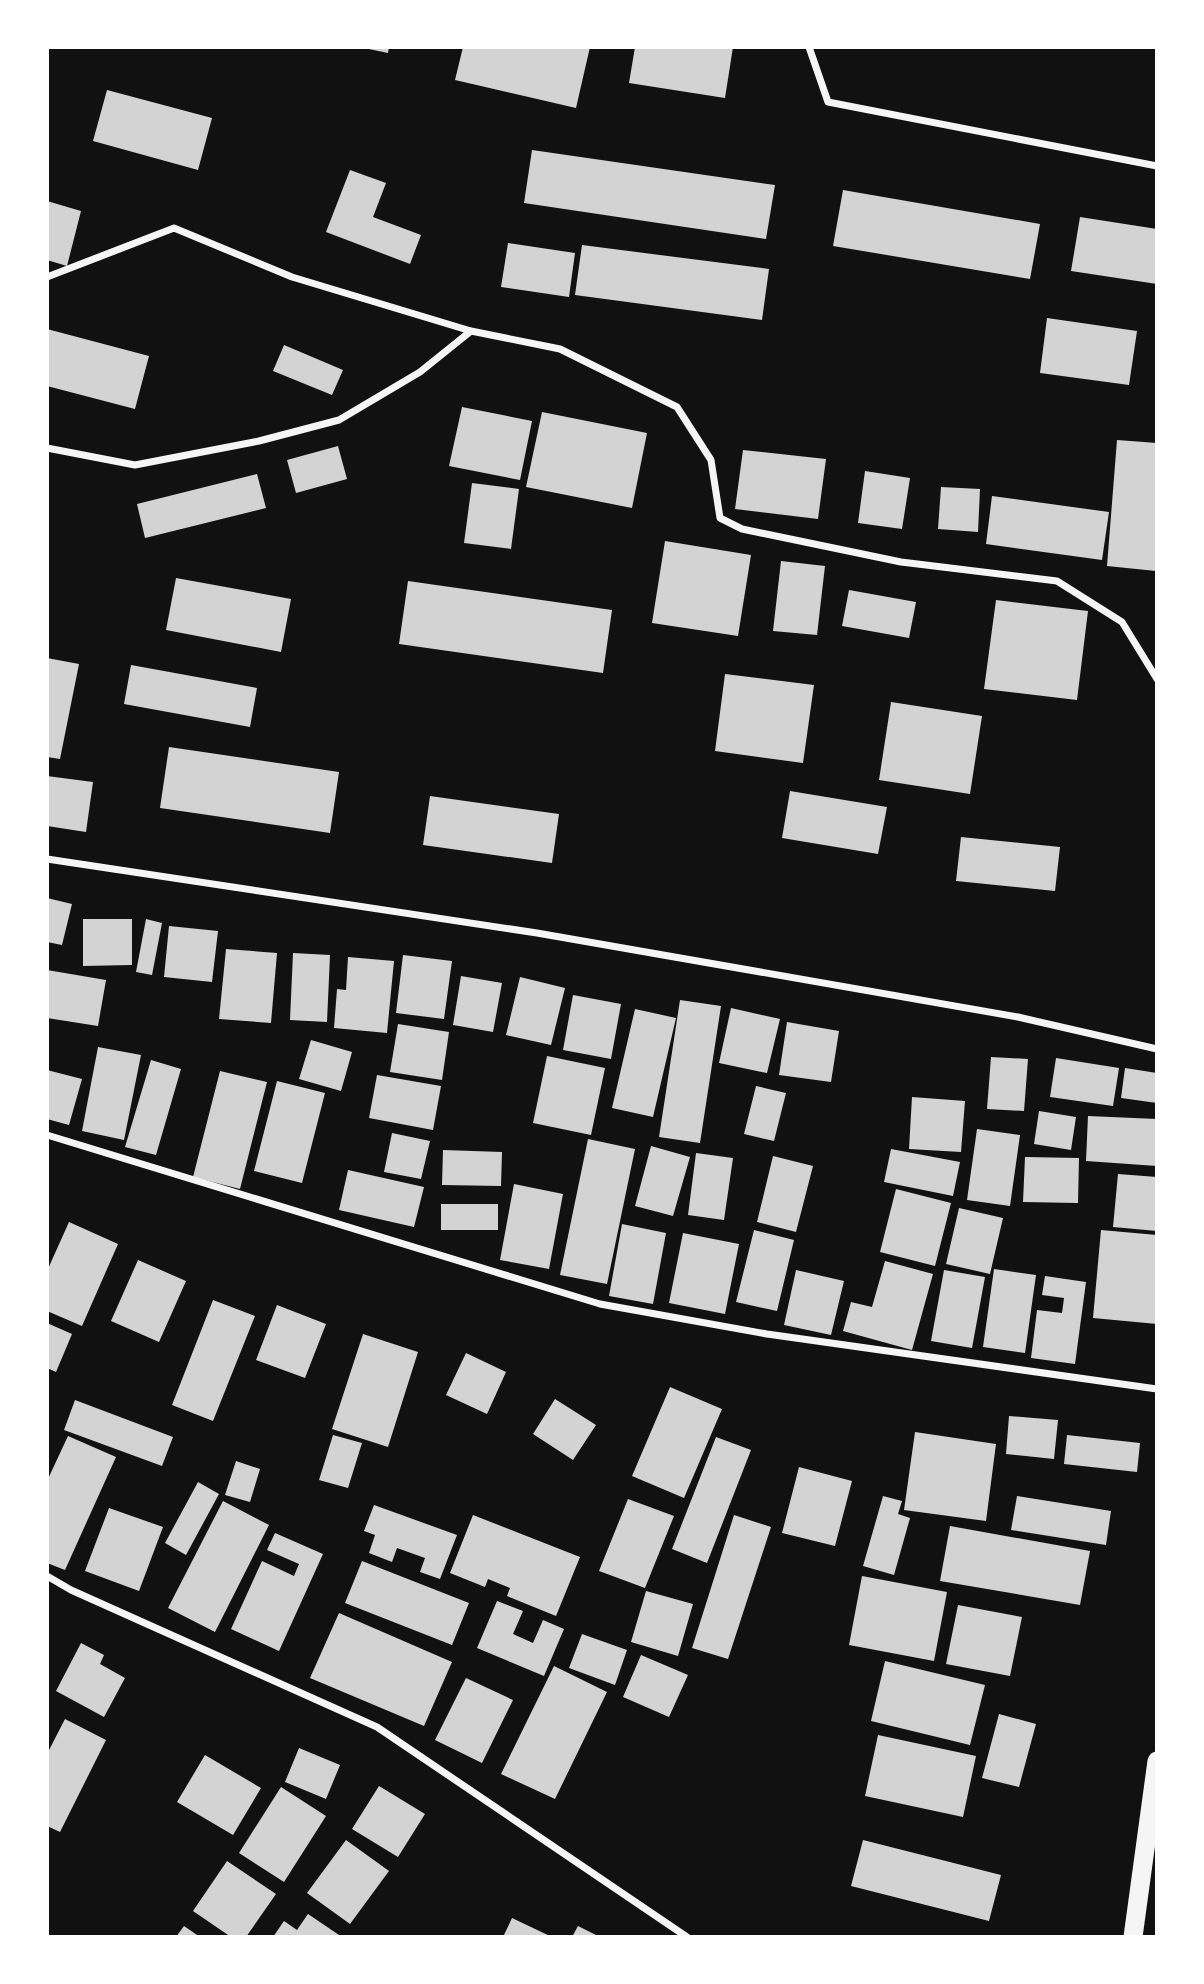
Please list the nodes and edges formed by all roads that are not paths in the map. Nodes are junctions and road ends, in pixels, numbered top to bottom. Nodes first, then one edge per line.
1 (809, 47) edge
2 (1157, 166) edge
3 (47, 277) edge
4 (471, 331) junction
5 (47, 448) edge
6 (1157, 679) edge
7 (47, 859) edge
8 (1157, 1049) edge
9 (47, 1135) edge
10 (1157, 1389) edge
11 (47, 1576) edge
12 (1157, 1761) edge
13 (687, 1937) edge
14 (1133, 1937) edge

1 - 2 street
3 - 4 street
4 - 5 street
4 - 6 street
7 - 8 street
9 - 10 street
11 - 13 street
12 - 14 highway

